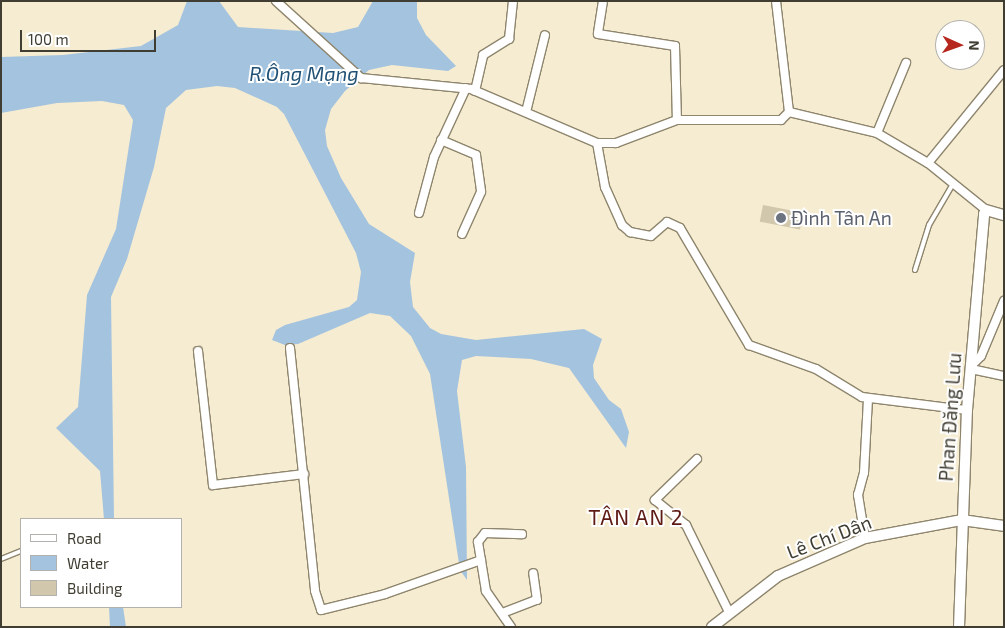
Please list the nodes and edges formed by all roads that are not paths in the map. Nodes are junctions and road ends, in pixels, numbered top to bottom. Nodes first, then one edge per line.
1 (276, 1) edge
2 (513, 1) edge
3 (603, 1) edge
4 (776, 1) edge
5 (545, 35) dead end
6 (906, 63) dead end
7 (1004, 70) edge
8 (466, 88) junction
9 (475, 91) junction
10 (526, 112) junction
11 (789, 112) junction
12 (677, 120) junction
13 (877, 133) junction
14 (442, 140) junction
15 (598, 143) junction
16 (928, 163) junction
17 (954, 182) junction
18 (986, 210) junction
19 (419, 213) dead end
20 (1004, 215) edge
21 (462, 234) dead end
22 (915, 270) dead end
23 (1004, 301) edge
24 (290, 348) dead end
25 (198, 351) dead end
26 (971, 368) junction
27 (1004, 376) edge
28 (868, 398) junction
29 (967, 410) junction
30 (697, 459) dead end
31 (304, 474) junction
32 (962, 520) junction
33 (1004, 526) edge
34 (522, 534) dead end
35 (865, 538) junction
36 (20, 551) edge
37 (1, 559) edge
38 (481, 560) junction
39 (533, 573) dead end
40 (505, 612) junction
41 (729, 612) junction
42 (718, 625) edge
43 (511, 627) edge
44 (959, 627) edge

1 - 8 street
2 - 9 street
3 - 12 street
4 - 11 street
5 - 10 street
6 - 13 street
7 - 16 street
8 - 9 street
8 - 14 street
9 - 10 street
10 - 15 street
11 - 12 street
11 - 13 street
12 - 15 street
13 - 16 street
14 - 19 street
14 - 21 street
15 - 28 street
16 - 17 street
17 - 18 street
17 - 22 lane
18 - 20 street
18 - 26 street, Phan Đăng Lưu
23 - 26 street
24 - 31 street
25 - 31 street
26 - 27 street
26 - 29 street, Phan Đăng Lưu
28 - 29 street
28 - 35 street
29 - 32 street, Phan Đăng Lưu
30 - 41 street
31 - 38 street
32 - 33 street, Lê Chí Dân
32 - 35 street, Lê Chí Dân
32 - 44 street, Phan Đăng Lưu
34 - 38 street
35 - 41 street, Lê Chí Dân
36 - 37 lane
38 - 40 street
39 - 40 street
40 - 43 street
41 - 42 street, Lê Chí Dân

